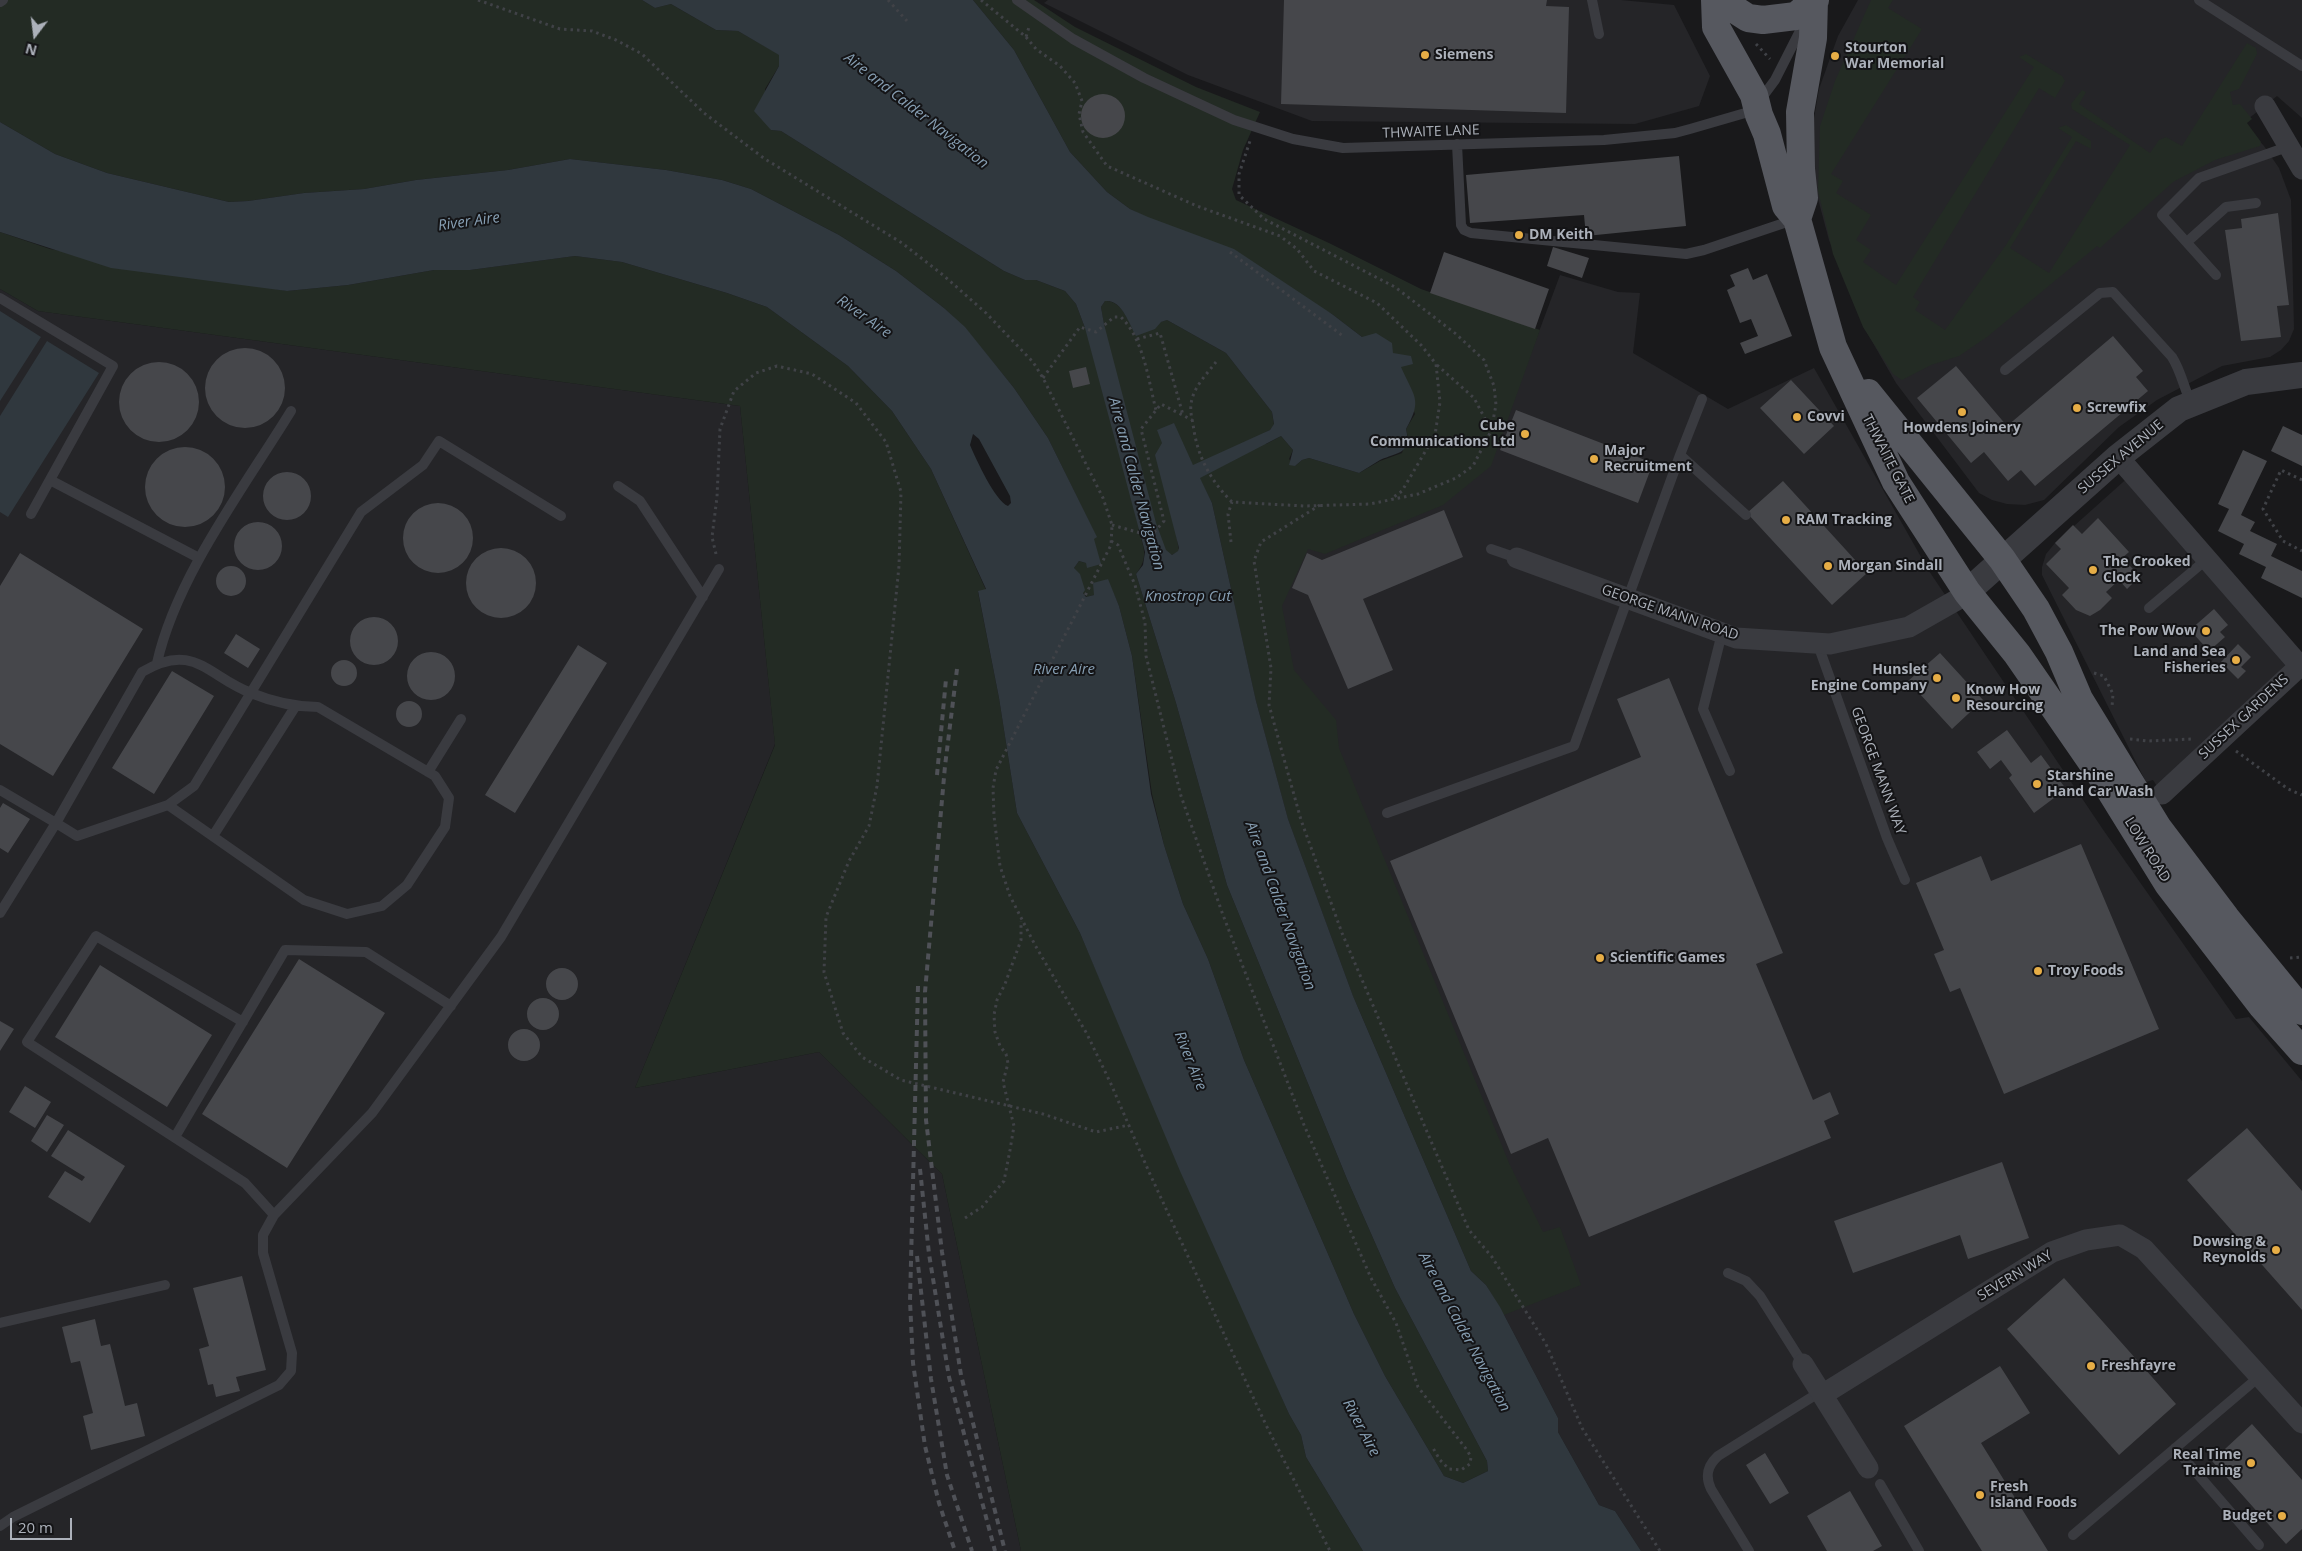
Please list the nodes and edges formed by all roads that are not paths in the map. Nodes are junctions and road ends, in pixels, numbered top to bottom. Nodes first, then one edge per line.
1 (3, 0) edge
2 (1017, 0) edge
3 (1592, 0) edge
4 (1715, 0) edge
5 (1729, 0) edge
6 (1814, 0) edge
7 (2199, 0) edge
8 (0, 2) edge
9 (1599, 34) dead end
10 (2302, 66) edge
11 (1757, 106) junction
12 (2265, 106) dead end
13 (1457, 144) junction
14 (2290, 146) junction
15 (2302, 169) edge
16 (2256, 203) dead end
17 (1796, 219) junction
18 (2187, 242) junction
19 (2216, 275) dead end
20 (0, 298) edge
21 (1833, 346) junction
22 (2005, 370) dead end
23 (2302, 375) edge
24 (1702, 399) dead end
25 (2192, 404) junction
26 (291, 411) dead end
27 (1680, 455) junction
28 (2118, 457) junction
29 (50, 480) junction
30 (618, 486) dead end
31 (32, 514) dead end
32 (1746, 515) dead end
33 (561, 516) dead end
34 (1491, 549) dead end
35 (200, 558) junction
36 (1517, 558) joint
37 (2002, 559) junction
38 (2207, 559) junction
39 (719, 570) road end
40 (1967, 592) junction
41 (703, 597) junction
42 (1627, 598) junction
43 (2148, 608) dead end
44 (1722, 633) junction
45 (1817, 642) junction
46 (157, 663) junction
47 (2301, 667) edge
48 (249, 692) junction
49 (295, 707) junction
50 (2055, 709) junction
51 (460, 719) dead end
52 (1730, 771) dead end
53 (428, 772) junction
54 (0, 790) edge
55 (2162, 794) dead end
56 (168, 805) junction
57 (1387, 813) dead end
58 (56, 823) junction
59 (213, 836) junction
60 (1905, 880) dead end
61 (0, 913) edge
62 (451, 1006) junction
63 (2302, 1011) edge
64 (243, 1022) junction
65 (2302, 1051) edge
66 (175, 1138) junction
67 (274, 1215) junction
68 (1728, 1274) dead end
69 (165, 1285) dead end
70 (0, 1323) edge
71 (1803, 1364) joint
72 (2260, 1376) junction
73 (1821, 1393) junction
74 (2302, 1423) edge
75 (2175, 1448) junction
76 (1874, 1476) joint
77 (0, 1526) edge
78 (2073, 1534) dead end
79 (2259, 1546) dead end
80 (1750, 1551) edge
81 (1919, 1551) edge

1 - 8 lane
2 - 13 lane, THWAITE LANE
3 - 9 lane
4 - 11 main road, THWAITE GATE
5 - 6 main road
6 - 11 lane
6 - 17 main road
7 - 10 lane
11 - 13 lane, THWAITE LANE
11 - 17 main road, THWAITE GATE
12 - 14 street
13 - 17 lane
14 - 15 street
14 - 18 lane
16 - 18 lane
17 - 21 main road, THWAITE GATE
18 - 19 lane
20 - 29 lane
21 - 37 main road, THWAITE GATE
21 - 40 main road, THWAITE GATE
22 - 25 lane
23 - 25 street, SUSSEX AVENUE
24 - 27 lane
25 - 28 street, SUSSEX AVENUE
26 - 35 lane
27 - 32 lane
27 - 42 lane
28 - 37 street, SUSSEX AVENUE
28 - 38 street, SUSSEX GARDENS
29 - 31 lane
29 - 35 lane
30 - 41 lane
33 - 48 lane
34 - 36 lane
35 - 46 lane
36 - 42 street, GEORGE MANN ROAD
37 - 40 street, SUSSEX AVENUE
37 - 50 main road
37 - 63 main road, LOW ROAD
38 - 43 lane
38 - 47 street, SUSSEX GARDENS
39 - 41 lane
40 - 45 street, GEORGE MANN ROAD
40 - 50 main road, LOW ROAD
41 - 62 lane
42 - 44 street, GEORGE MANN ROAD
42 - 57 lane
44 - 45 street, GEORGE MANN ROAD
44 - 52 lane
45 - 60 lane, GEORGE MANN WAY
46 - 48 lane
46 - 58 lane
47 - 55 street, SUSSEX GARDENS
48 - 49 lane
48 - 56 lane
49 - 53 lane
49 - 59 lane
50 - 65 main road, LOW ROAD
51 - 53 lane
53 - 59 lane
54 - 58 lane
56 - 58 lane
56 - 59 lane
58 - 61 lane
62 - 64 lane
62 - 67 lane
64 - 66 lane
64 - 66 lane
66 - 67 lane
67 - 77 lane
68 - 71 lane
69 - 70 lane
71 - 73 street
72 - 73 street, SEVERN WAY
72 - 74 street, SEVERN WAY
72 - 75 lane
73 - 76 street
73 - 80 lane
75 - 78 lane
75 - 79 lane
76 - 81 lane

